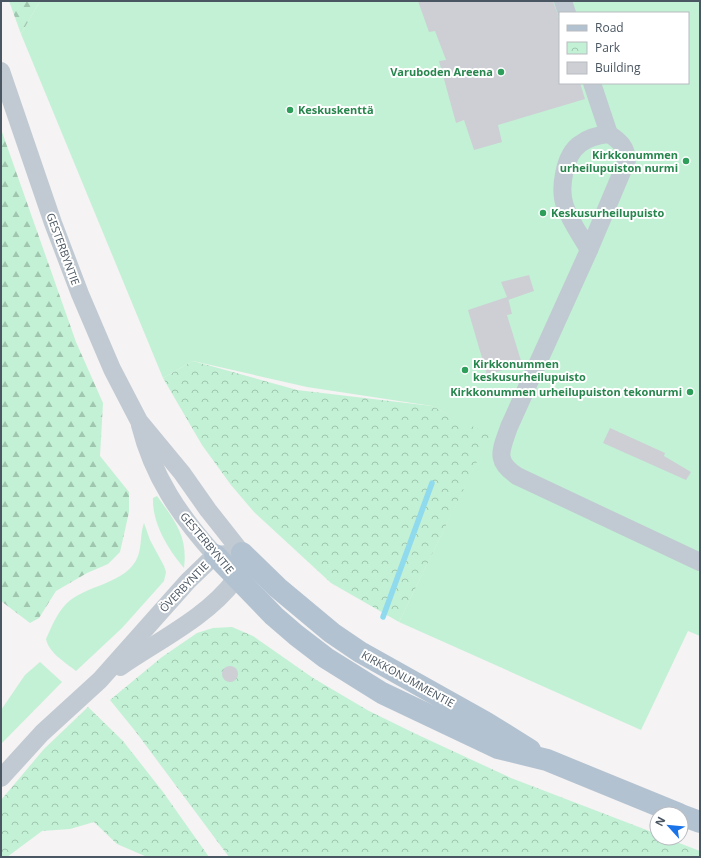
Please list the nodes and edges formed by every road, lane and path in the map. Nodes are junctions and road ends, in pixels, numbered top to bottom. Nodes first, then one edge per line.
1 (563, 1) edge
2 (567, 12) edge
3 (1, 71) edge
4 (592, 84) edge
5 (609, 134) junction
6 (589, 250) junction
7 (139, 421) junction
8 (242, 553) junction
9 (215, 555) junction
10 (700, 562) edge
11 (236, 579) junction
12 (100, 680) junction
13 (547, 760) junction
14 (1, 778) edge
15 (660, 806) edge
16 (689, 818) edge
17 (700, 822) edge

1 - 2 street
3 - 7 street, GESTERBYNTIE
4 - 5 street
5 - 6 street
5 - 6 street
6 - 10 street
7 - 8 street, GESTERBYNTIE
7 - 9 street, GESTERBYNTIE
8 - 9 street, ÖVERBYNTIE
8 - 11 street
8 - 13 main road, KIRKKONUMMENTIE
9 - 11 main road, GESTERBYNTIE
9 - 12 street, ÖVERBYNTIE
11 - 12 street, ÖVERBYNTIE
11 - 13 main road, KIRKKONUMMENTIE
12 - 14 street, ÖVERBYNTIE
13 - 15 main road, KIRKKONUMMENTIE
16 - 17 main road, KIRKKONUMMENTIE

